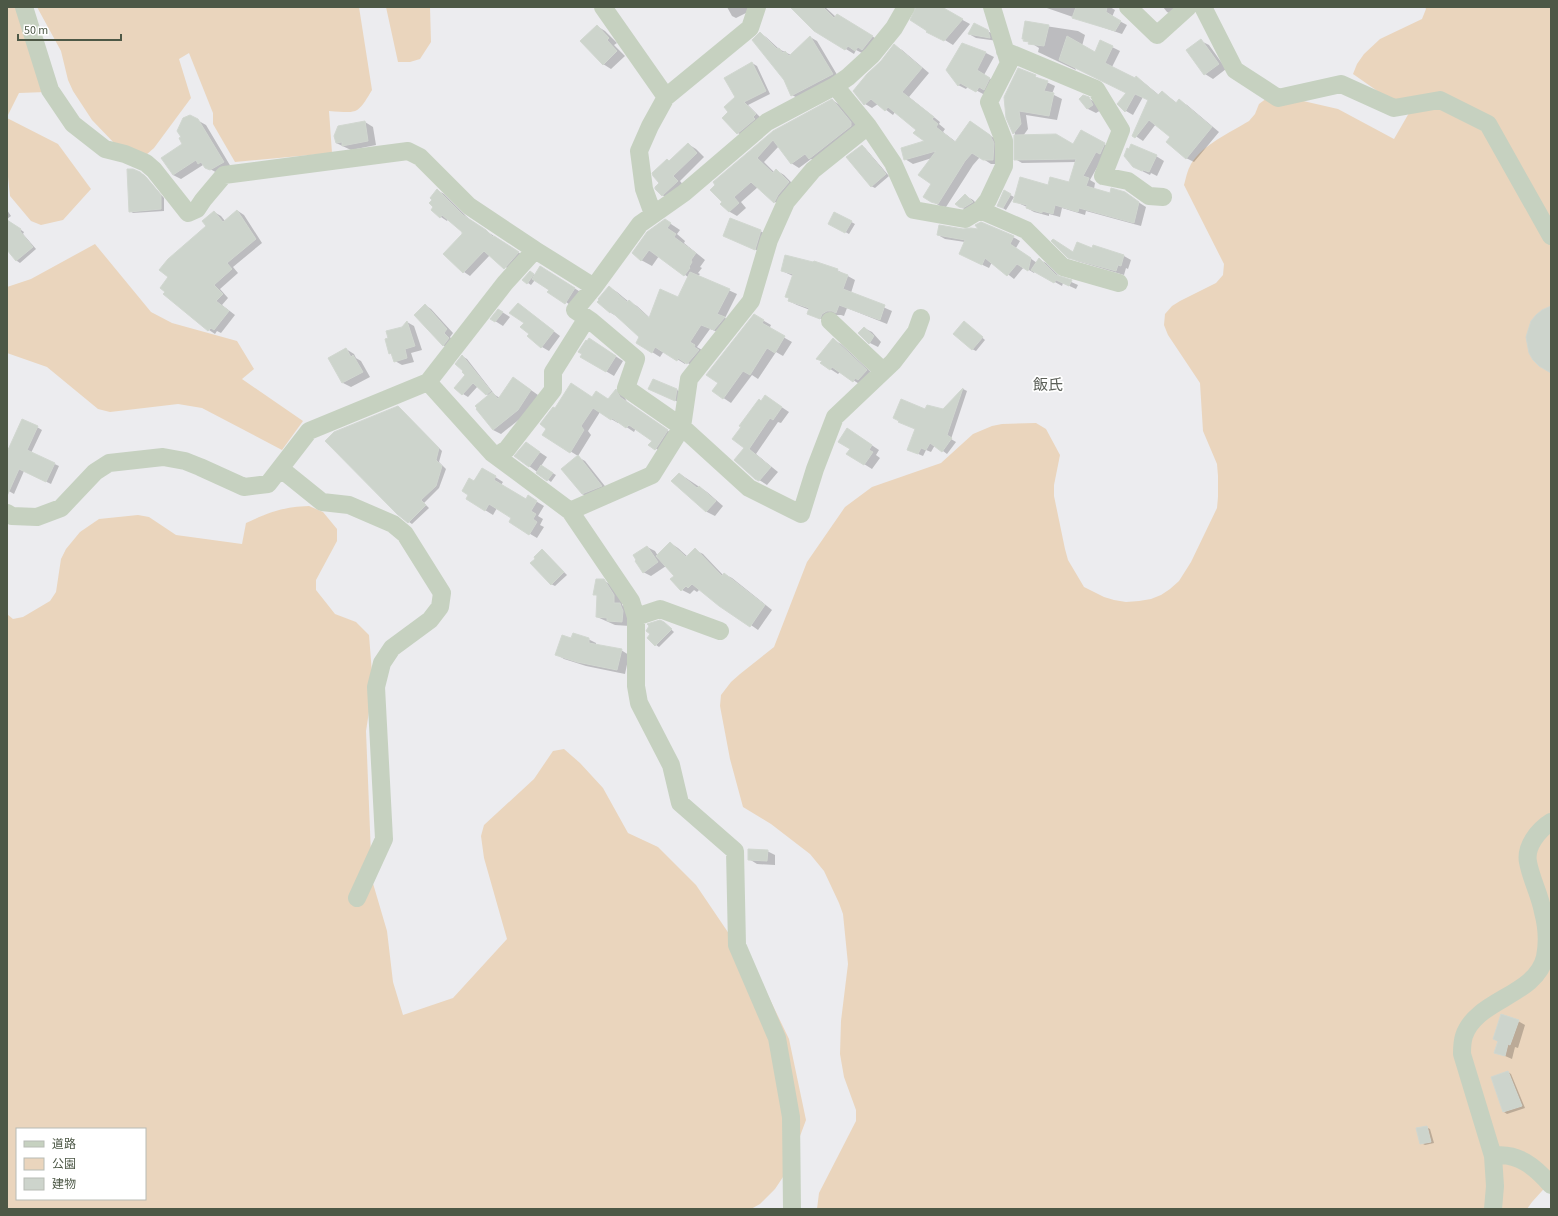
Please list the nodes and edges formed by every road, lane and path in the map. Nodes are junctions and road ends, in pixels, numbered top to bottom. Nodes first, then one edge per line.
1 (24, 7) edge
2 (603, 7) edge
3 (757, 7) edge
4 (906, 7) edge
5 (992, 7) edge
6 (1128, 7) edge
7 (1188, 7) edge
8 (1203, 7) edge
9 (1005, 51) junction
10 (835, 86) junction
11 (666, 97) junction
12 (868, 126) junction
13 (1163, 198) dead end
14 (980, 210) junction
15 (654, 214) junction
16 (1551, 236) edge
17 (535, 250) junction
18 (1119, 283) dead end
19 (594, 287) junction
20 (587, 318) junction
21 (921, 318) dead end
22 (830, 321) dead end
23 (883, 371) junction
24 (428, 382) junction
25 (682, 427) junction
26 (496, 456) junction
27 (281, 469) junction
28 (570, 511) junction
29 (7, 513) edge
30 (636, 617) junction
31 (720, 631) dead end
32 (1551, 822) edge
33 (356, 898) dead end
34 (1493, 1156) junction
35 (1551, 1185) edge
36 (792, 1209) edge
37 (1492, 1209) edge

1 - 17 street
2 - 11 street
3 - 11 street
4 - 10 street
5 - 9 street
6 - 7 street
8 - 16 street
9 - 13 street
9 - 14 street
10 - 12 street
10 - 15 street
11 - 15 street
12 - 14 street
12 - 25 street
14 - 18 street
15 - 19 street
17 - 19 street
17 - 24 street
19 - 20 street
20 - 25 street
20 - 26 street
21 - 23 street
22 - 23 street
23 - 25 street
24 - 26 street
24 - 27 street
25 - 28 street
26 - 28 street
27 - 29 street
27 - 33 street
28 - 30 street
30 - 31 street
30 - 36 street
32 - 34 street
34 - 35 street
34 - 37 street

